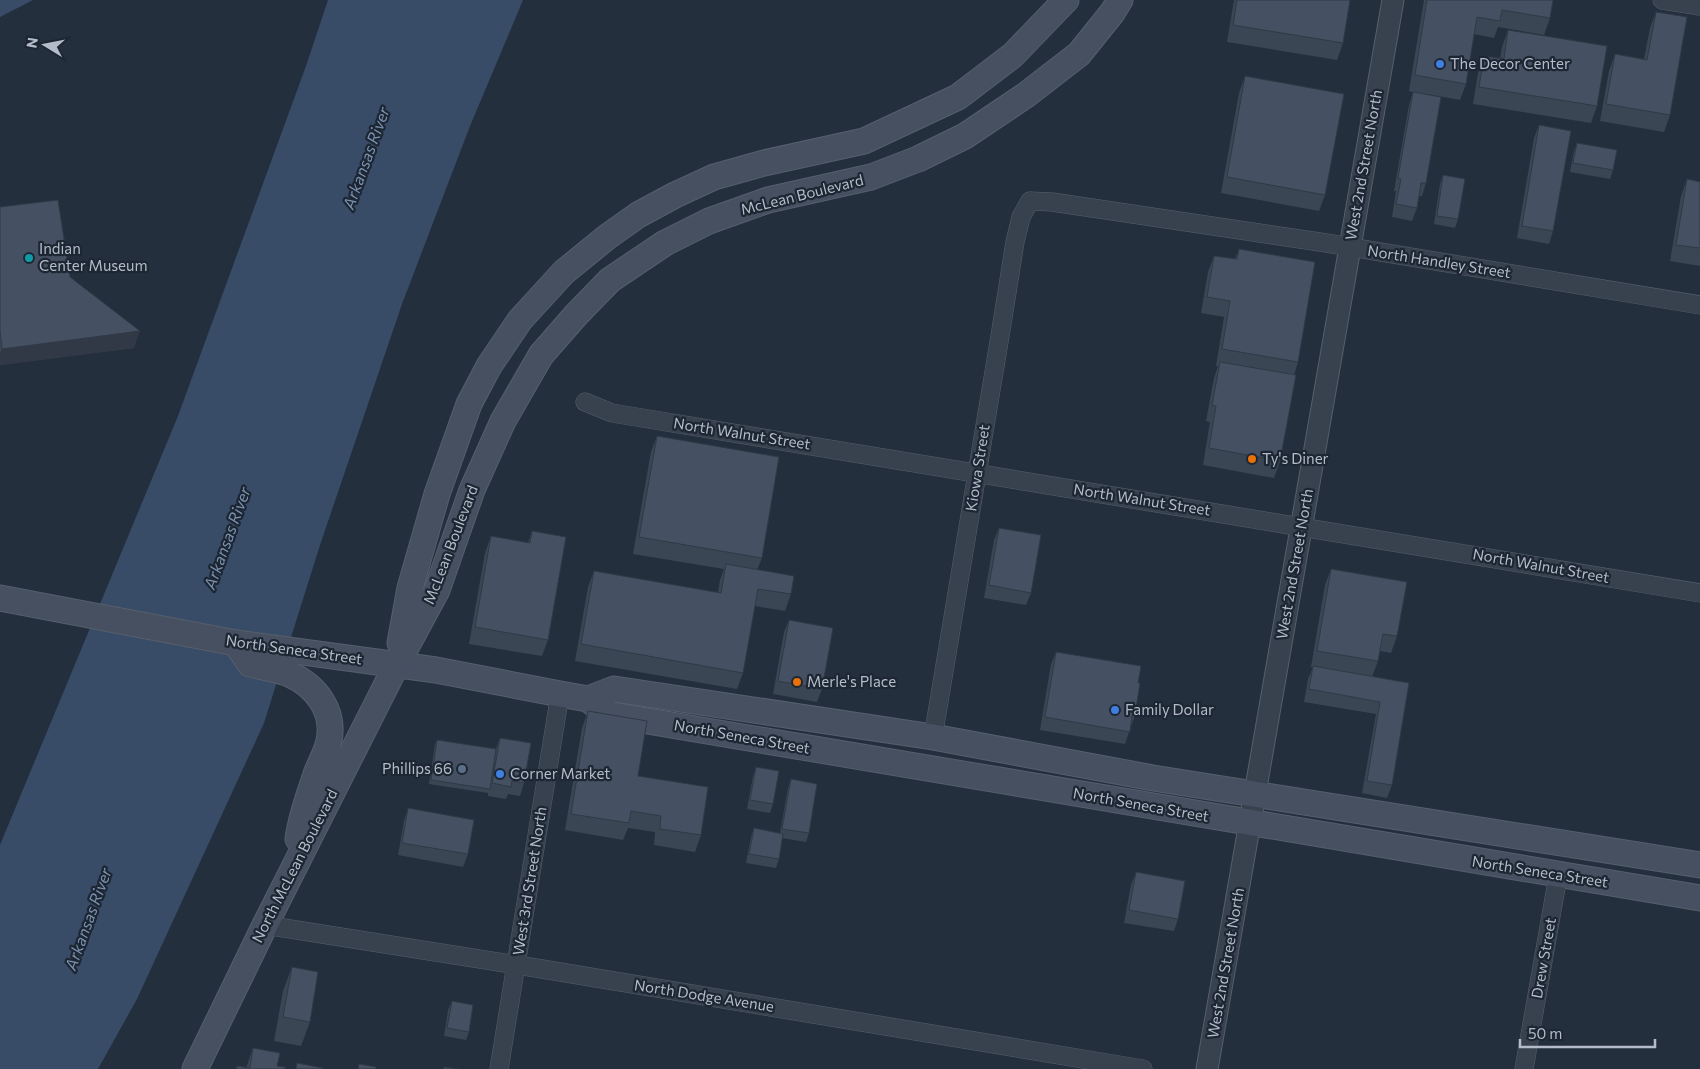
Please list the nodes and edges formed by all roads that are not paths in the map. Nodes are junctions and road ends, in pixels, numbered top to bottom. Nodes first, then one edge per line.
1 (1066, 0) edge
2 (1120, 0) edge
3 (1392, 0) edge
4 (1662, 0) edge
5 (1700, 6) edge
6 (1030, 201) joint
7 (1350, 248) junction
8 (1700, 305) edge
9 (585, 402) dead end
10 (978, 473) junction
11 (1302, 526) junction
12 (1700, 593) edge
13 (0, 598) edge
14 (236, 643) junction
15 (396, 664) junction
16 (560, 694) junction
17 (588, 699) junction
18 (933, 737) junction
19 (1255, 794) junction
20 (1250, 823) junction
21 (1700, 865) edge
22 (294, 868) junction
23 (1558, 876) junction
24 (1700, 898) edge
25 (265, 925) junction
26 (516, 964) junction
27 (195, 1069) edge
28 (499, 1069) edge
29 (1143, 1069) edge
30 (1207, 1069) edge
31 (1524, 1069) edge

1 - 15 main road, McLean Boulevard
2 - 15 main road, McLean Boulevard
3 - 7 street, West 2nd Street North
4 - 5 street
6 - 7 street, North Handley Street
6 - 10 street, Kiowa Street
7 - 8 street, North Handley Street
7 - 11 street, West 2nd Street North
9 - 10 street, North Walnut Street
10 - 11 street, North Walnut Street
10 - 18 street, Kiowa Street
11 - 12 street, North Walnut Street
11 - 19 street, West 2nd Street North
13 - 14 main road, North Seneca Street
14 - 15 main road, North Seneca Street
14 - 22 main road
15 - 16 main road, North Seneca Street
15 - 22 main road, North McLean Boulevard
16 - 17 main road, North Seneca Street
16 - 26 street, West 3rd Street North
17 - 18 main road, North Seneca Street
17 - 20 main road, North Seneca Street
18 - 19 main road, North Seneca Street
19 - 20 street, West 2nd Street North
19 - 21 main road, North Seneca Street
20 - 23 main road, North Seneca Street
20 - 30 street, West 2nd Street North
22 - 25 main road, North McLean Boulevard
23 - 24 main road, North Seneca Street
23 - 31 street, Drew Street
25 - 26 street, North Dodge Avenue
25 - 27 main road, North McLean Boulevard
26 - 28 street, West 3rd Street North
26 - 29 street, North Dodge Avenue

